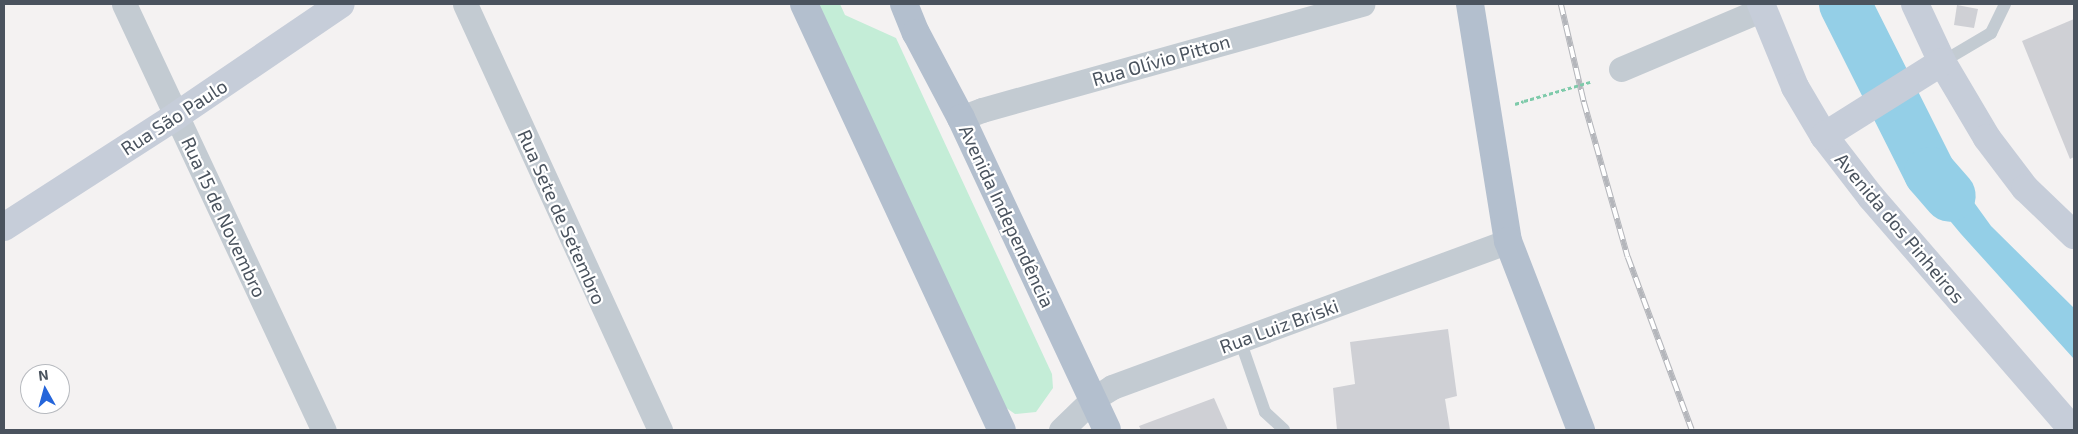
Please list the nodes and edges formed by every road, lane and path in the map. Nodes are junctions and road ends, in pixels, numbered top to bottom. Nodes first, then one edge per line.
1 (124, 4) edge
2 (341, 4) edge
3 (465, 4) edge
4 (804, 4) edge
5 (904, 4) edge
6 (1362, 4) edge
7 (1470, 4) edge
8 (1915, 4) edge
9 (2005, 4) edge
10 (1762, 6) edge
11 (1942, 62) junction
12 (1621, 69) dead end
13 (1590, 82) dead end
14 (1524, 101) dead end
15 (176, 116) junction
16 (961, 118) junction
17 (1832, 132) junction
18 (4, 227) edge
19 (2074, 235) edge
20 (1508, 241) junction
21 (1240, 340) junction
22 (1092, 399) junction
23 (324, 430) edge
24 (660, 430) edge
25 (1002, 430) edge
26 (1061, 430) edge
27 (1107, 430) edge
28 (1284, 430) edge
29 (1581, 430) edge
30 (2073, 430) edge

1 - 15 street, Rua 15 de Novembro
2 - 15 street, Rua São Paulo
3 - 24 street, Rua Sete de Setembro
4 - 25 main road
5 - 16 main road, Avenida Independência
6 - 16 street, Rua Olívio Pitton
7 - 20 main road
8 - 11 street
9 - 11 lane
10 - 12 street
10 - 17 street, Avenida dos Pinheiros
11 - 17 street
11 - 19 street
13 - 14 path, bridge
15 - 18 street, Rua São Paulo
15 - 23 street, Rua 15 de Novembro
16 - 22 main road, Avenida Independência
17 - 30 street, Avenida dos Pinheiros
20 - 21 street, Rua Luiz Briski
20 - 29 main road
21 - 22 street, Rua Luiz Briski
21 - 28 lane
22 - 26 street, Rua Luiz Briski
22 - 27 main road, Avenida Independência

